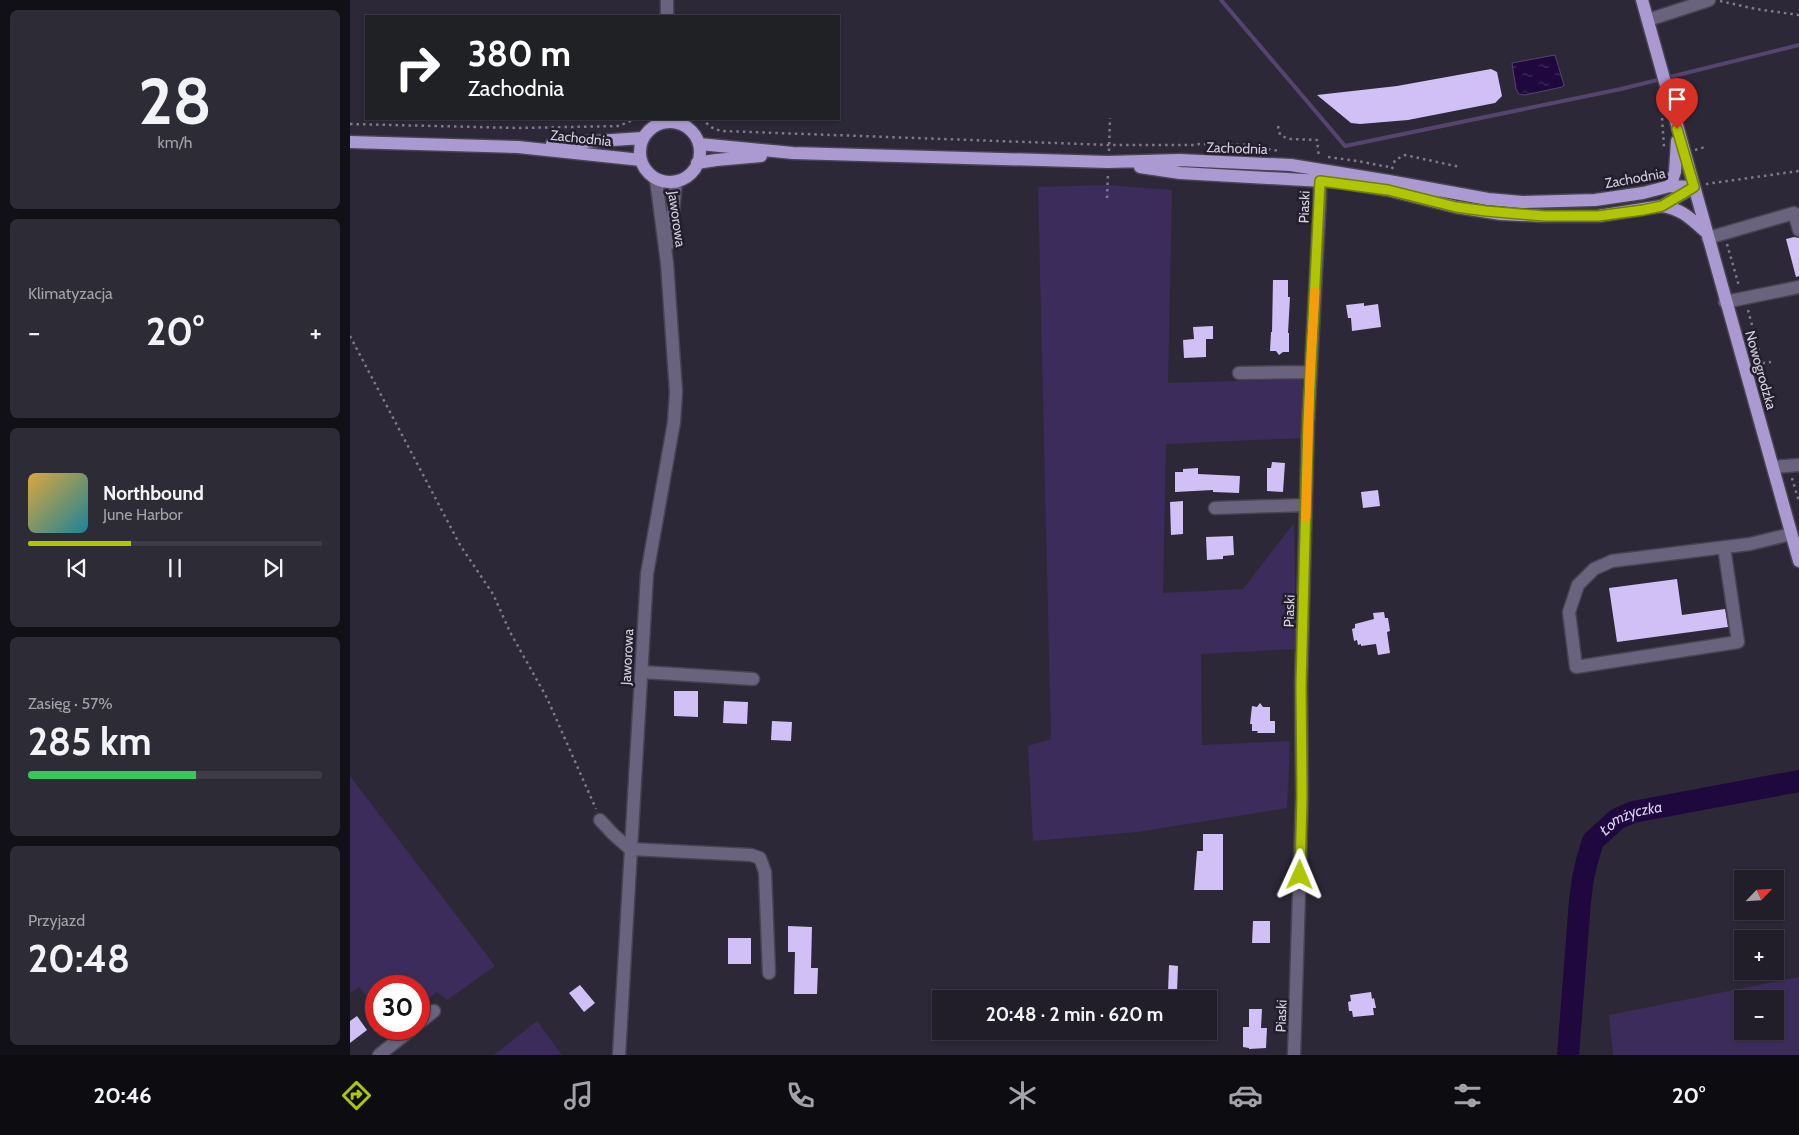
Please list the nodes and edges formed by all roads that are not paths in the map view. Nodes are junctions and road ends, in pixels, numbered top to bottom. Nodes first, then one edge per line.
1 (667, 0) edge
2 (1642, 0) edge
3 (1709, 0) edge
4 (667, 15) edge
5 (1648, 20) junction
6 (679, 121) edge
7 (658, 122) edge
8 (1677, 129) junction
9 (643, 138) junction
10 (350, 142) edge
11 (699, 144) junction
12 (518, 147) junction
13 (793, 153) junction
14 (641, 160) junction
15 (697, 163) junction
16 (1320, 169) junction
17 (656, 178) junction
18 (676, 181) junction
19 (1670, 186) junction
20 (1694, 187) junction
21 (1662, 206) junction
22 (1797, 212) edge
23 (1799, 230) edge
24 (1707, 235) junction
25 (667, 263) junction
26 (1799, 287) edge
27 (1726, 302) junction
28 (1310, 372) junction
29 (1239, 374) dead end
30 (1799, 465) edge
31 (1773, 467) junction
32 (1306, 505) junction
33 (1215, 508) dead end
34 (1791, 534) junction
35 (1724, 547) junction
36 (1799, 561) edge
37 (642, 672) junction
38 (753, 679) dead end
39 (600, 820) road end
40 (630, 849) junction
41 (769, 973) dead end
42 (434, 1011) dead end
43 (430, 1014) edge
44 (398, 1040) edge
45 (379, 1055) edge
46 (619, 1055) edge
47 (1294, 1055) edge

1 - 4 street
2 - 5 main road
3 - 5 street
5 - 8 main road
6 - 7 main road
6 - 11 main road
7 - 9 main road
8 - 19 main road
8 - 20 main road, Nowogrodzka
9 - 12 main road, Zachodnia
9 - 14 main road
10 - 12 main road, Zachodnia
11 - 13 main road, Zachodnia
11 - 15 main road
12 - 14 main road, Zachodnia
13 - 15 main road, Zachodnia
13 - 16 main road, Zachodnia
14 - 17 main road
15 - 18 main road
16 - 19 main road, Zachodnia
16 - 21 main road, Zachodnia
16 - 28 street, Piaski
17 - 18 main road
17 - 25 street, Jaworowa
18 - 25 street, Jaworowa
19 - 20 main road, Zachodnia
20 - 21 main road, Zachodnia
20 - 24 main road, Nowogrodzka
21 - 24 main road
22 - 23 street
22 - 24 street
24 - 27 main road, Nowogrodzka
25 - 37 street, Jaworowa
26 - 27 street
27 - 31 main road, Nowogrodzka
28 - 29 street
28 - 32 street, Piaski
30 - 31 street
31 - 34 main road, Nowogrodzka
32 - 33 street
32 - 47 street, Piaski
34 - 35 street
34 - 36 main road, Nowogrodzka
35 - 35 street
37 - 38 street
37 - 40 street, Jaworowa
39 - 40 street
40 - 41 street
40 - 46 street, Jaworowa
42 - 43 street
44 - 45 street

